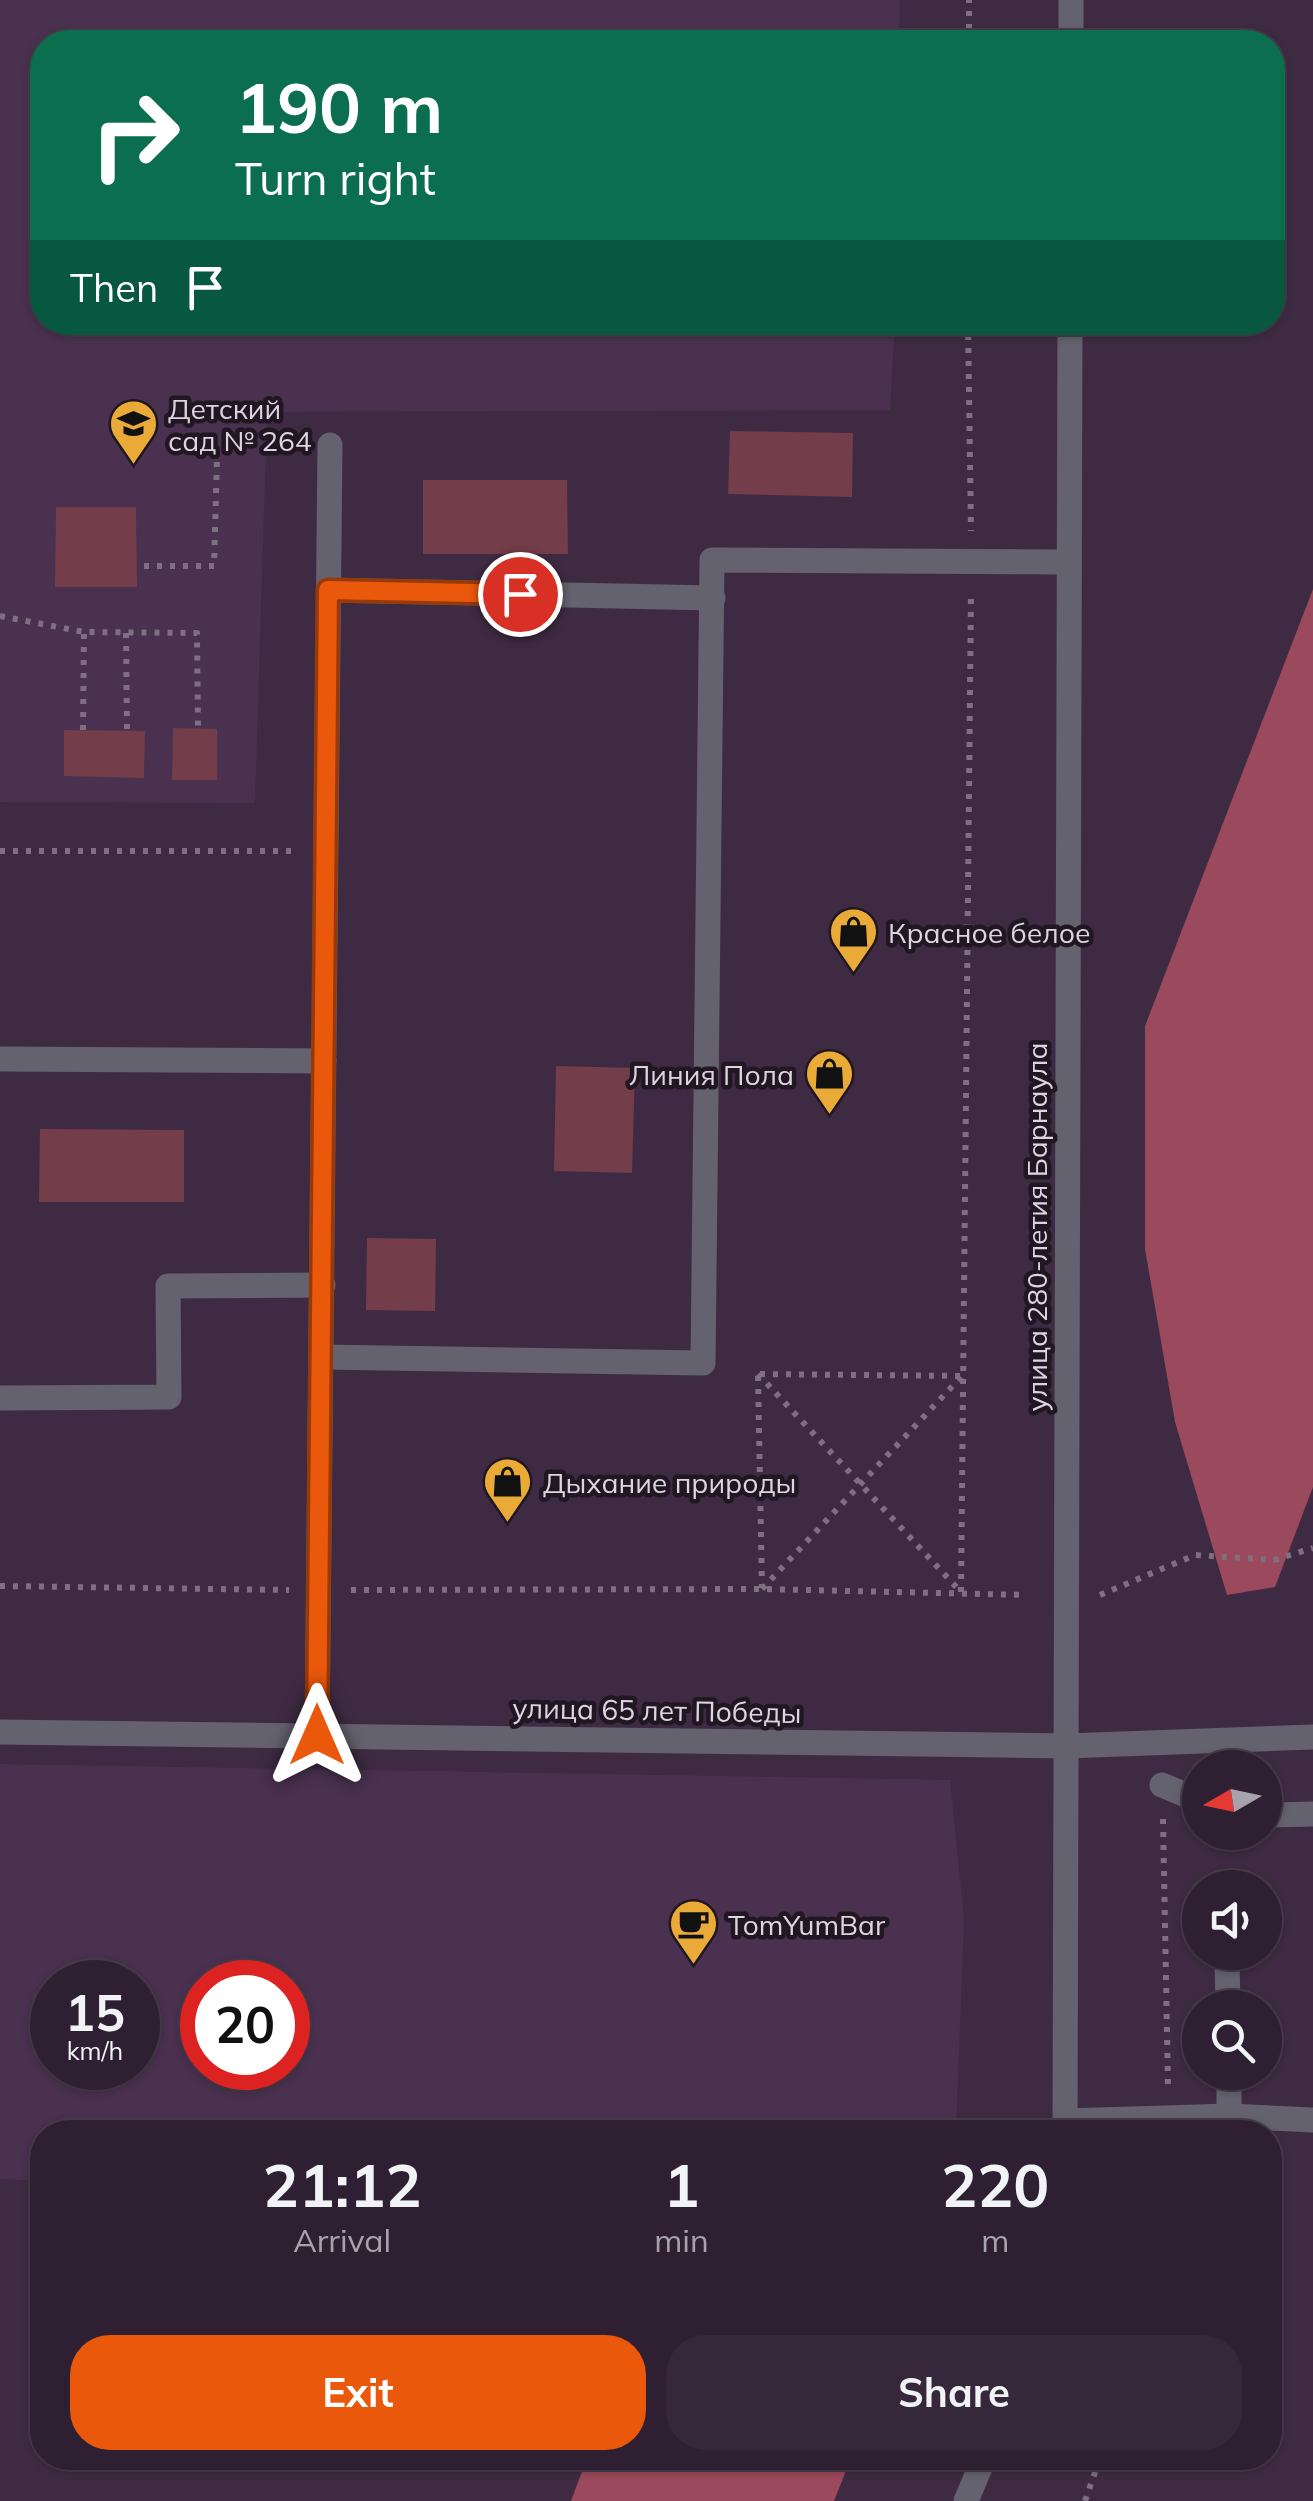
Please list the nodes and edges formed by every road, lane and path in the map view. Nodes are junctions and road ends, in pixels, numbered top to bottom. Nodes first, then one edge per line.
1 (969, 0) edge
2 (1071, 0) edge
3 (969, 30) edge
4 (1071, 30) edge
5 (968, 335) edge
6 (1070, 335) edge
7 (330, 445) dead end
8 (217, 459) dead end
9 (972, 560) junction
10 (1066, 562) junction
11 (144, 566) dead end
12 (328, 590) junction
13 (712, 598) junction
14 (0, 616) edge
15 (84, 632) junction
16 (126, 633) junction
17 (198, 728) dead end
18 (83, 730) dead end
19 (127, 731) dead end
20 (0, 851) edge
21 (326, 851) junction
22 (0, 1059) edge
23 (324, 1061) junction
24 (322, 1286) junction
25 (321, 1357) junction
26 (758, 1374) junction
27 (962, 1376) junction
28 (0, 1398) edge
29 (860, 1484) junction
30 (1313, 1548) edge
31 (0, 1586) edge
32 (762, 1589) junction
33 (318, 1590) junction
34 (961, 1592) junction
35 (1100, 1594) dead end
36 (1026, 1595) dead end
37 (0, 1732) edge
38 (317, 1735) junction
39 (1313, 1736) edge
40 (1066, 1746) junction
41 (1162, 1785) joint
42 (1182, 1793) edge
43 (1313, 1814) edge
44 (1282, 1815) edge
45 (1228, 2090) edge
46 (1229, 2116) junction
47 (1168, 2118) junction
48 (1066, 2120) edge
49 (1145, 2120) edge
50 (1313, 2120) edge
51 (979, 2470) edge
52 (1096, 2470) edge
53 (966, 2501) edge
54 (1085, 2501) edge

1 - 3 path
2 - 4 street
5 - 9 path
6 - 10 street, улица 280-летия Барнаула
7 - 12 street
8 - 11 path
9 - 10 street
9 - 13 street
9 - 27 path
10 - 40 street, улица 280-летия Барнаула
12 - 13 street
12 - 21 street
13 - 25 street
14 - 15 path
15 - 16 path
15 - 18 path
16 - 17 path
16 - 19 path
20 - 21 path
21 - 23 street
22 - 23 street
23 - 24 street
24 - 25 street
24 - 28 street
25 - 33 street
26 - 27 path
26 - 29 path
26 - 32 path
27 - 29 path
27 - 34 path
29 - 32 path
29 - 34 path
30 - 35 path
31 - 33 path
32 - 33 path
32 - 34 path
33 - 38 street
34 - 36 path
37 - 38 street, улица 65 лет Победы
38 - 40 street, улица 65 лет Победы
39 - 40 street, улица 65 лет Победы
40 - 48 street, улица 280-летия Барнаула
41 - 42 street
41 - 47 path
43 - 44 street
45 - 46 street
46 - 47 street
46 - 50 street
47 - 49 street
51 - 53 street
52 - 54 path

